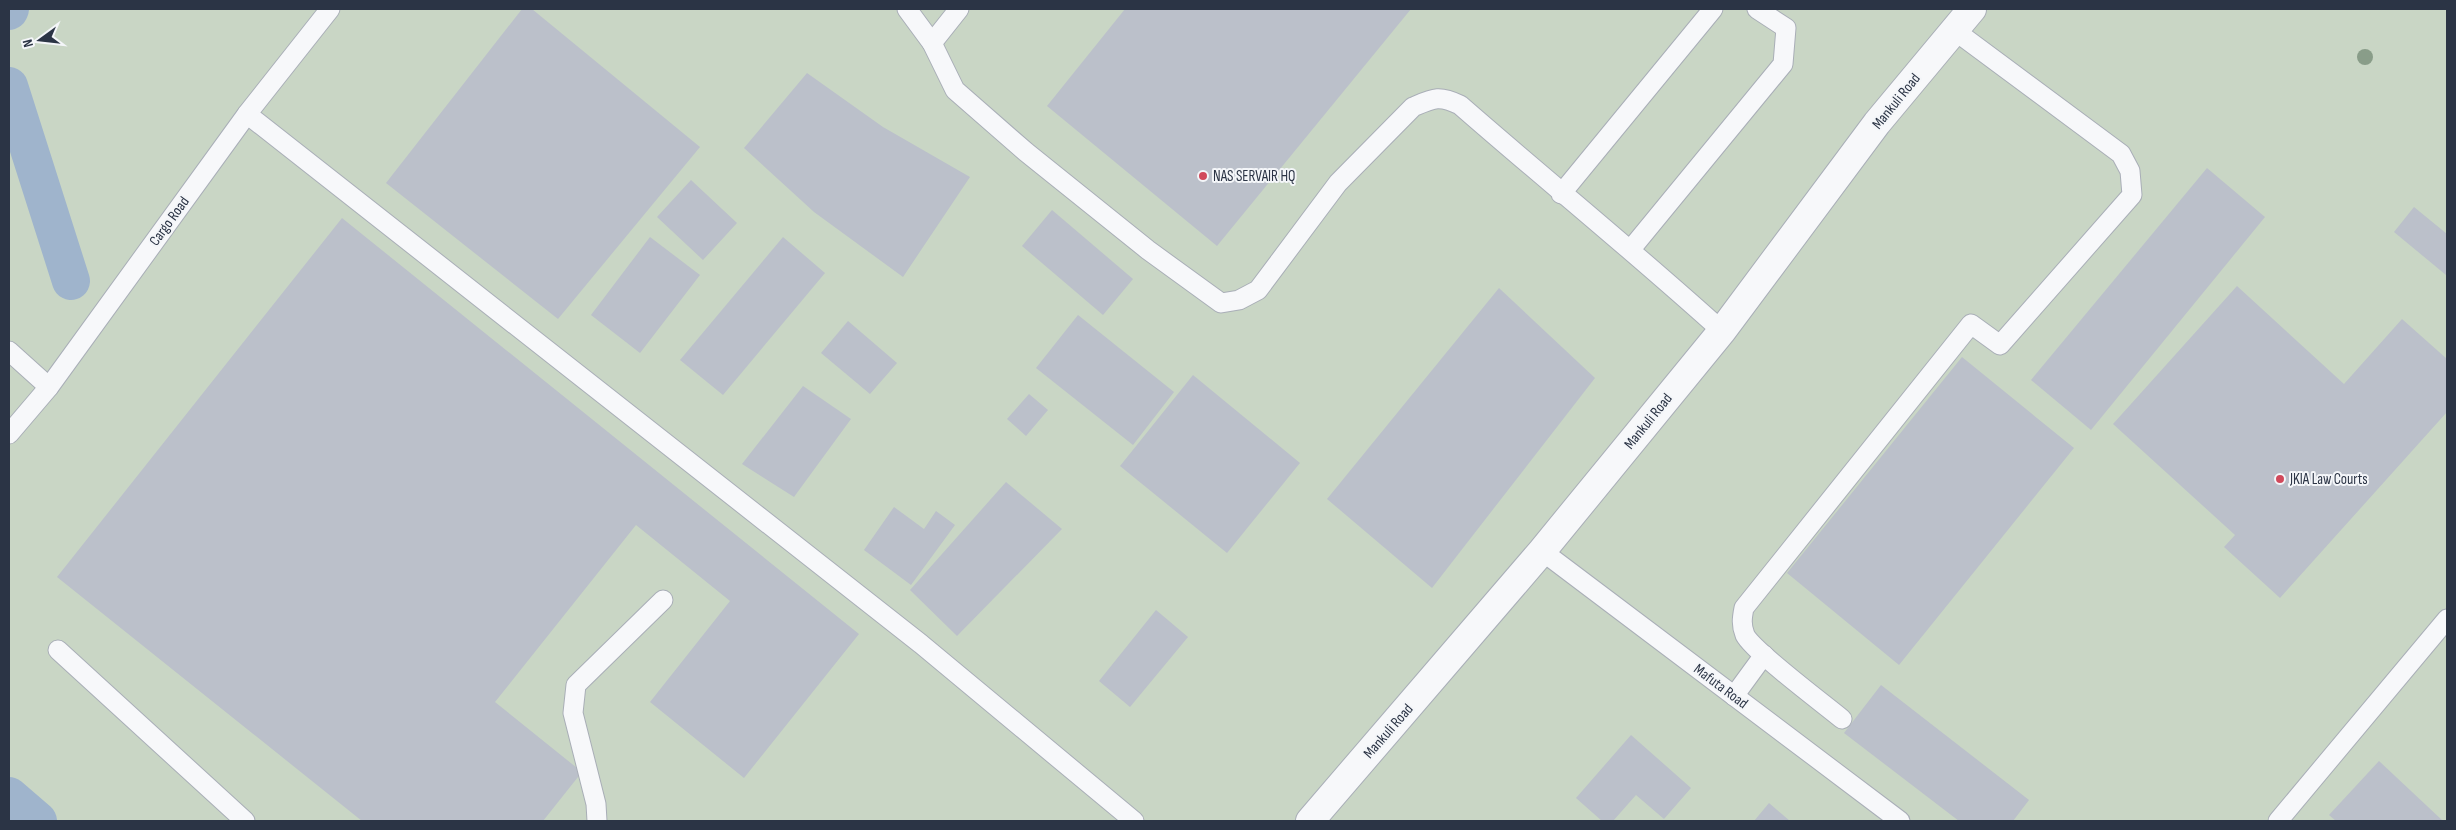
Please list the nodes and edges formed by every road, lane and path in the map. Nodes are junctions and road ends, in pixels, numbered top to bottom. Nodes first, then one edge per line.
1 (330, 9) edge
2 (959, 9) edge
3 (1713, 9) edge
4 (1757, 9) edge
5 (1972, 9) edge
6 (909, 11) edge
7 (1954, 30) junction
8 (932, 43) junction
9 (247, 114) junction
10 (1561, 194) junction
11 (1631, 249) junction
12 (1722, 331) junction
13 (9, 351) edge
14 (49, 387) junction
15 (9, 434) edge
16 (1542, 551) junction
17 (663, 600) dead end
18 (2447, 619) edge
19 (58, 650) dead end
20 (1764, 655) junction
21 (1734, 696) junction
22 (1842, 719) dead end
23 (245, 821) edge
24 (597, 821) edge
25 (1134, 821) edge
26 (1310, 821) edge
27 (1900, 821) edge
28 (2278, 821) edge

1 - 9 lane, Cargo Road
2 - 8 lane
3 - 10 lane
4 - 11 lane
5 - 7 street, Mankuli Road
6 - 8 lane
7 - 12 street, Mankuli Road
7 - 20 lane
8 - 10 lane
9 - 14 lane, Cargo Road
9 - 25 lane
10 - 11 lane
11 - 12 lane
12 - 16 street, Mankuli Road
13 - 14 lane
14 - 15 lane, Cargo Road
16 - 21 lane, Mafuta Road
16 - 26 street, Mankuli Road
17 - 24 lane
18 - 28 lane
19 - 23 lane
20 - 21 lane
20 - 22 lane
21 - 27 lane, Mafuta Road

